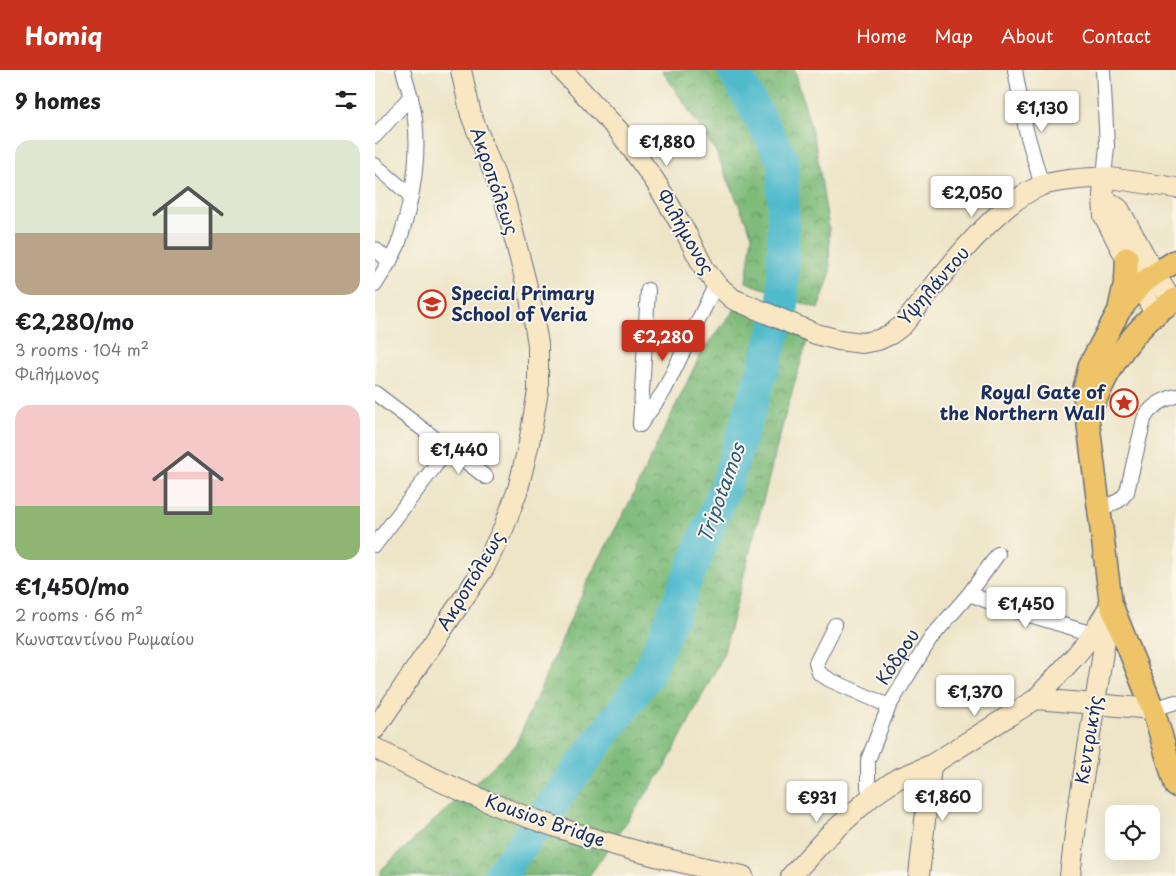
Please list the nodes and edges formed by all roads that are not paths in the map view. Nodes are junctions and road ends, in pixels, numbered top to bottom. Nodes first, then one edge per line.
1 (403, 70) edge
2 (461, 70) edge
3 (562, 70) edge
4 (1015, 70) edge
5 (1103, 70) edge
6 (411, 96) junction
7 (375, 136) edge
8 (375, 165) edge
9 (1104, 177) junction
10 (1041, 186) junction
11 (1176, 188) edge
12 (411, 196) junction
13 (1103, 198) junction
14 (375, 249) edge
15 (1127, 258) junction
16 (390, 262) junction
17 (1176, 262) edge
18 (1147, 280) junction
19 (716, 284) junction
20 (375, 285) edge
21 (648, 290) dead end
22 (733, 299) joint
23 (1168, 305) edge
24 (1119, 311) junction
25 (375, 393) edge
26 (1176, 396) edge
27 (1087, 420) junction
28 (448, 449) junction
29 (486, 477) dead end
30 (1099, 510) junction
31 (375, 545) edge
32 (998, 554) dead end
33 (969, 594) junction
34 (1111, 604) junction
35 (835, 625) dead end
36 (1093, 634) junction
37 (1036, 699) junction
38 (1176, 702) edge
39 (1095, 703) junction
40 (889, 706) junction
41 (1153, 709) junction
42 (375, 729) edge
43 (375, 748) edge
44 (931, 764) junction
45 (1176, 786) edge
46 (871, 797) junction
47 (743, 876) edge
48 (791, 876) edge
49 (919, 876) edge
50 (1070, 876) edge

1 - 6 street
2 - 42 street, Ακροπόλεως
3 - 19 street, Φιλήμονος
4 - 10 street
5 - 9 street
6 - 7 street
6 - 12 street
8 - 12 street
9 - 10 street, Υψηλάντου
9 - 11 street, Υψηλάντου
9 - 13 street
10 - 22 street, Υψηλάντου
12 - 16 street
13 - 15 street
13 - 18 street
14 - 16 street
15 - 18 street
15 - 24 main road
16 - 20 street
17 - 18 main road
18 - 23 street
18 - 24 main road
19 - 21 street
19 - 22 street, Φιλήμονος
23 - 27 main road
24 - 27 main road
25 - 28 street
26 - 30 street
27 - 30 main road
28 - 29 street
28 - 31 street
30 - 34 main road
32 - 33 street, Κόδρου
33 - 36 street
33 - 40 street, Κόδρου
34 - 36 street
34 - 39 street, Κεντρικής
34 - 41 main road
35 - 40 street
36 - 37 street
37 - 39 street
37 - 44 street
38 - 41 street
39 - 41 street
39 - 50 street, Κεντρικής
40 - 46 street, Κόδρου
41 - 45 main road
43 - 47 street, Kousios Bridge
44 - 46 street
44 - 49 street
46 - 48 street

